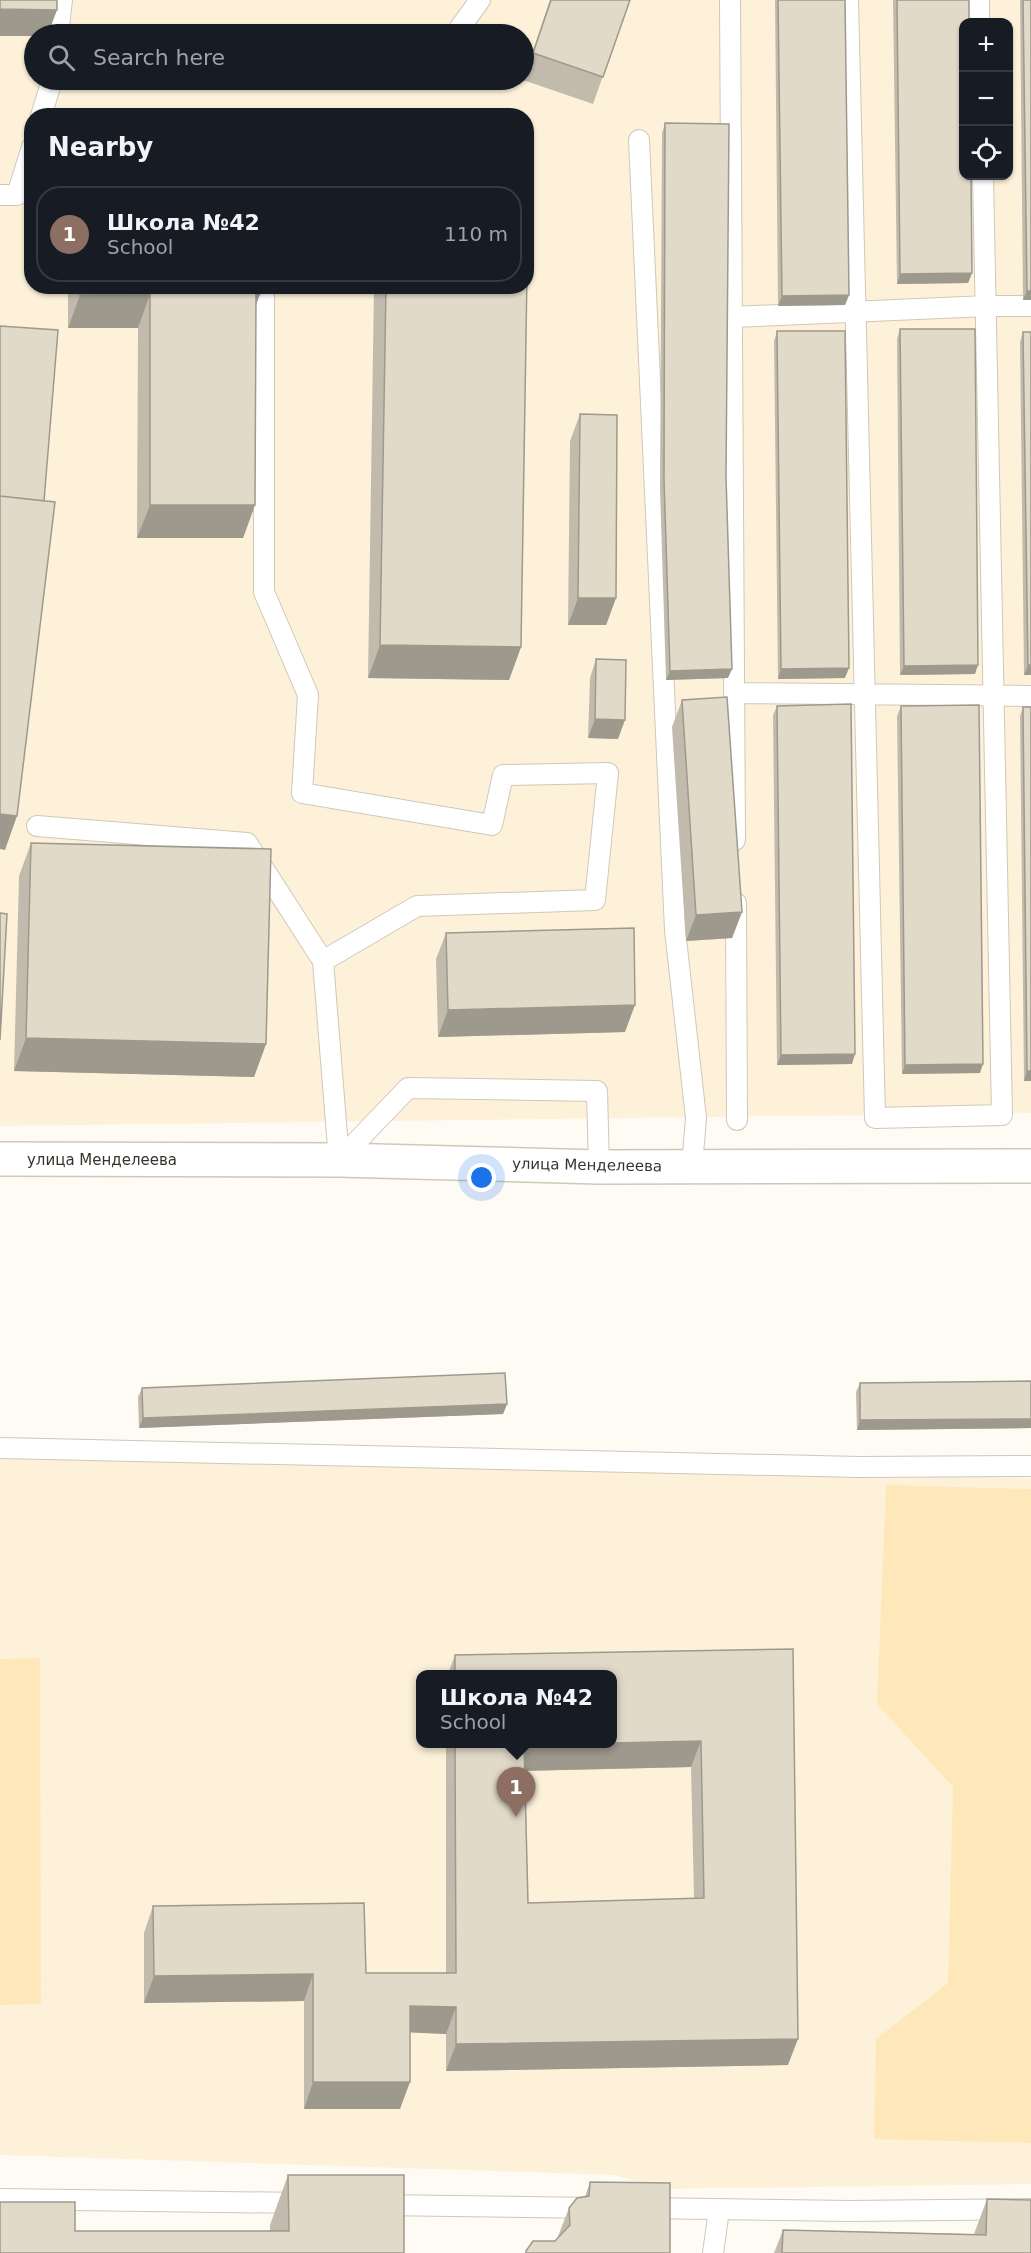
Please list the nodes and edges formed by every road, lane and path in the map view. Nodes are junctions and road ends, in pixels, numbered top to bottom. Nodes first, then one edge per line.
1 (62, 0) edge
2 (480, 0) edge
3 (730, 0) edge
4 (848, 0) edge
5 (979, 0) edge
6 (980, 18) edge
7 (59, 24) edge
8 (463, 24) edge
9 (49, 90) edge
10 (43, 108) edge
11 (639, 140) dead end
12 (24, 173) edge
13 (983, 180) edge
14 (0, 195) edge
15 (264, 297) dead end
16 (987, 306) junction
17 (1031, 306) edge
18 (856, 311) junction
19 (732, 317) junction
20 (734, 693) junction
21 (865, 694) junction
22 (994, 696) junction
23 (1031, 696) edge
24 (37, 826) dead end
25 (735, 859) edge
26 (736, 883) edge
27 (323, 962) junction
28 (737, 1120) dead end
29 (0, 1159) edge
30 (339, 1161) junction
31 (1031, 1166) edge
32 (599, 1167) junction
33 (692, 1167) junction
34 (0, 1448) edge
35 (1031, 1466) edge
36 (0, 2199) edge
37 (323, 2204) edge
38 (359, 2204) edge
39 (1031, 2209) edge
40 (719, 2210) junction
41 (713, 2253) edge

1 - 7 lane
2 - 8 lane
3 - 19 lane
4 - 18 lane
5 - 6 lane
9 - 10 lane
11 - 33 lane
12 - 14 lane
13 - 16 lane
15 - 27 lane
16 - 17 lane
16 - 18 lane
16 - 22 lane
18 - 19 lane
18 - 21 lane
19 - 20 lane
20 - 21 lane
20 - 25 lane
21 - 22 lane
21 - 22 lane
22 - 23 lane
24 - 27 lane
26 - 28 lane
27 - 30 lane
29 - 30 street, улица Менделеева
30 - 32 street, улица Менделеева
30 - 32 lane
31 - 33 street, улица Менделеева
32 - 33 street, улица Менделеева
34 - 35 lane
36 - 37 lane
38 - 40 lane
39 - 40 lane
40 - 41 lane

